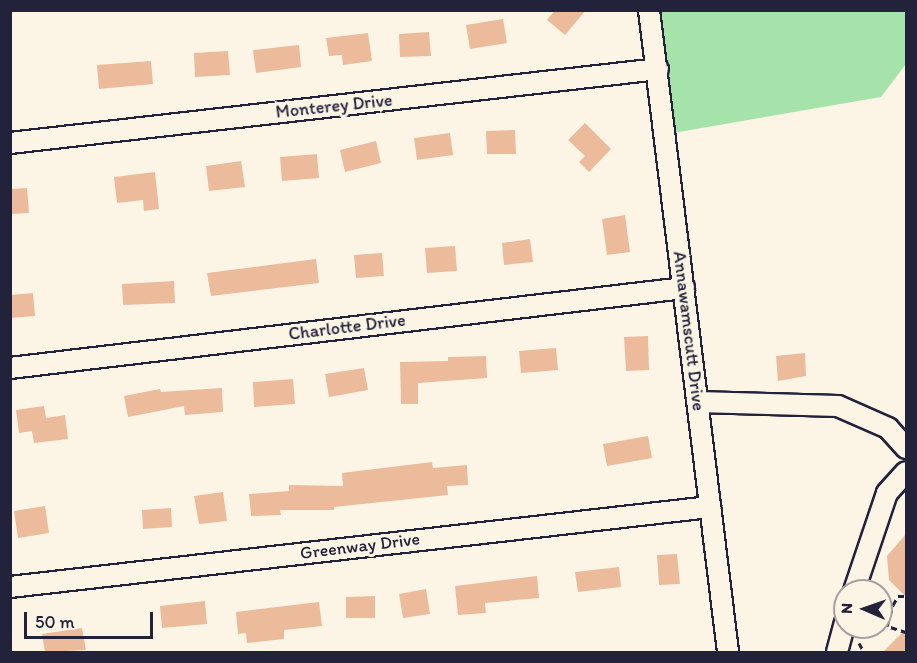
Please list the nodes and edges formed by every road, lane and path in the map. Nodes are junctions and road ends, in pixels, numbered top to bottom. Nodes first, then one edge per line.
1 (649, 10) edge
2 (658, 69) junction
3 (10, 143) edge
4 (684, 288) junction
5 (10, 368) edge
6 (698, 402) junction
7 (906, 448) edge
8 (906, 472) edge
9 (710, 507) junction
10 (858, 579) edge
11 (10, 587) edge
12 (906, 596) edge
13 (893, 604) edge
14 (846, 639) edge
15 (856, 639) edge
16 (728, 652) edge
17 (837, 652) edge
18 (864, 652) edge

1 - 2 street, Annawamscutt Drive
2 - 3 street, Monterey Drive
2 - 4 street, Annawamscutt Drive
4 - 5 street, Charlotte Drive
4 - 6 street, Annawamscutt Drive
6 - 7 street
6 - 9 street, Annawamscutt Drive
8 - 10 street
9 - 11 street, Greenway Drive
9 - 16 street, Annawamscutt Drive
12 - 13 path
14 - 17 street
15 - 18 path

